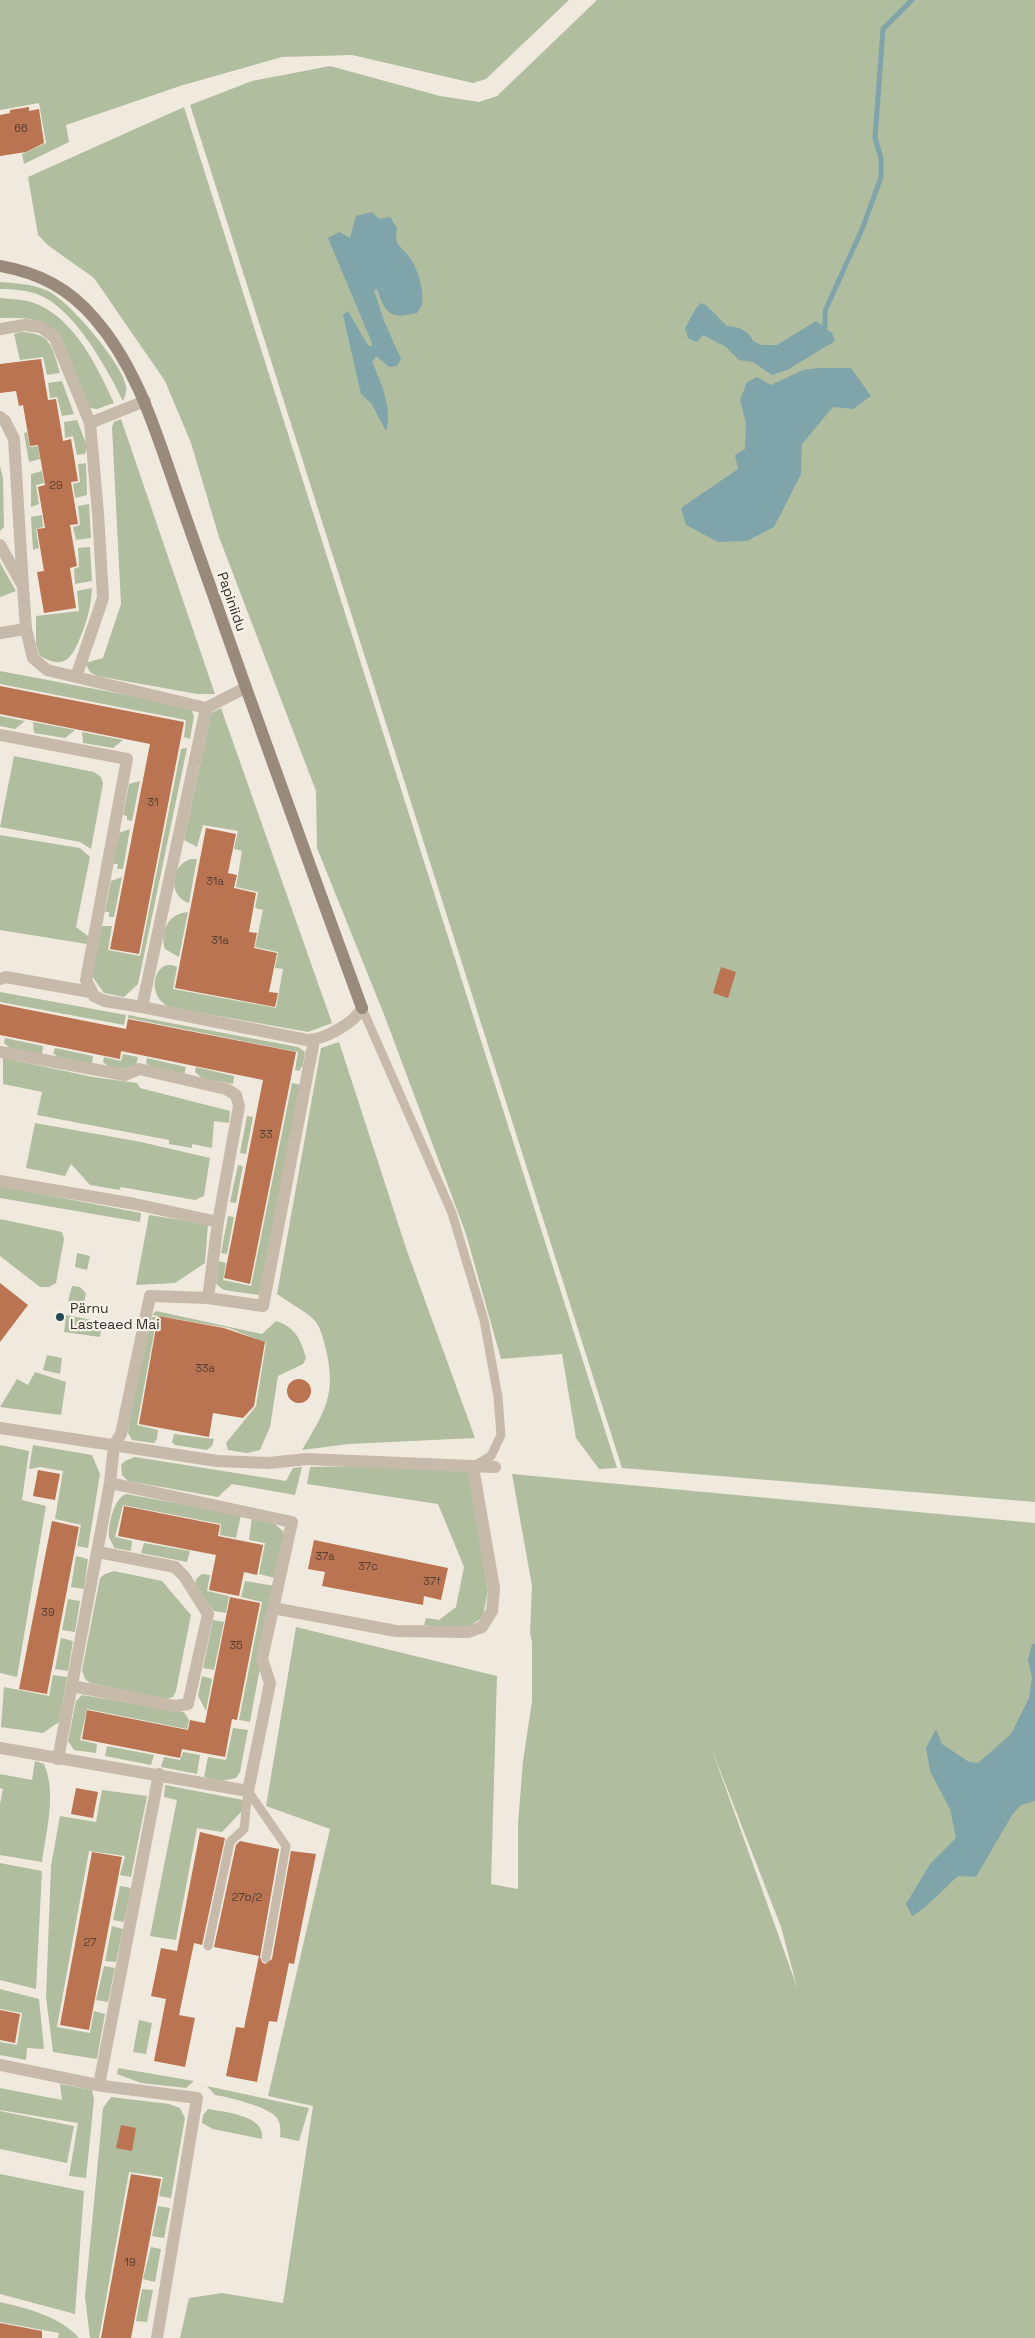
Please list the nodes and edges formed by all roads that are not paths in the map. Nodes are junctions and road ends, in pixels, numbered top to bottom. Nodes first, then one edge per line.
1 (0, 266) edge
2 (0, 329) edge
3 (145, 401) junction
4 (0, 417) edge
5 (90, 423) junction
6 (0, 545) edge
7 (23, 586) junction
8 (26, 629) junction
9 (0, 633) edge
10 (76, 677) junction
11 (245, 688) junction
12 (206, 708) junction
13 (0, 735) edge
14 (0, 979) edge
15 (90, 992) junction
16 (142, 1007) junction
17 (362, 1008) junction
18 (314, 1040) junction
19 (0, 1052) edge
20 (0, 1181) edge
21 (218, 1222) junction
22 (208, 1298) junction
23 (0, 1428) edge
24 (114, 1446) junction
25 (473, 1467) junction
26 (495, 1467) dead end
27 (110, 1483) junction
28 (98, 1552) junction
29 (273, 1608) junction
30 (72, 1686) junction
31 (0, 1748) edge
32 (58, 1759) junction
33 (159, 1774) junction
34 (248, 1791) junction
35 (208, 1946) dead end
36 (266, 1958) dead end
37 (0, 2066) edge
38 (99, 2085) junction
39 (158, 2338) edge

1 - 3 street, Papiniidu
2 - 5 street
3 - 5 street
3 - 11 street, Papiniidu
4 - 7 street
5 - 10 street
6 - 7 street
7 - 8 street
8 - 9 street
8 - 10 street
10 - 12 street
11 - 12 street
11 - 17 street, Papiniidu
12 - 16 street
13 - 15 street
14 - 15 street
15 - 16 street
16 - 18 street
17 - 18 street
17 - 25 lane
18 - 22 street
19 - 21 street
20 - 21 street
21 - 22 street
22 - 24 street
23 - 24 street
24 - 25 street
24 - 27 street
25 - 26 street
25 - 29 street
27 - 28 street
27 - 29 street
28 - 30 street
28 - 30 street
29 - 34 street
30 - 32 street
31 - 32 street
32 - 33 street
33 - 34 street
33 - 38 street
34 - 35 lane
34 - 36 lane
37 - 38 street
38 - 39 street

